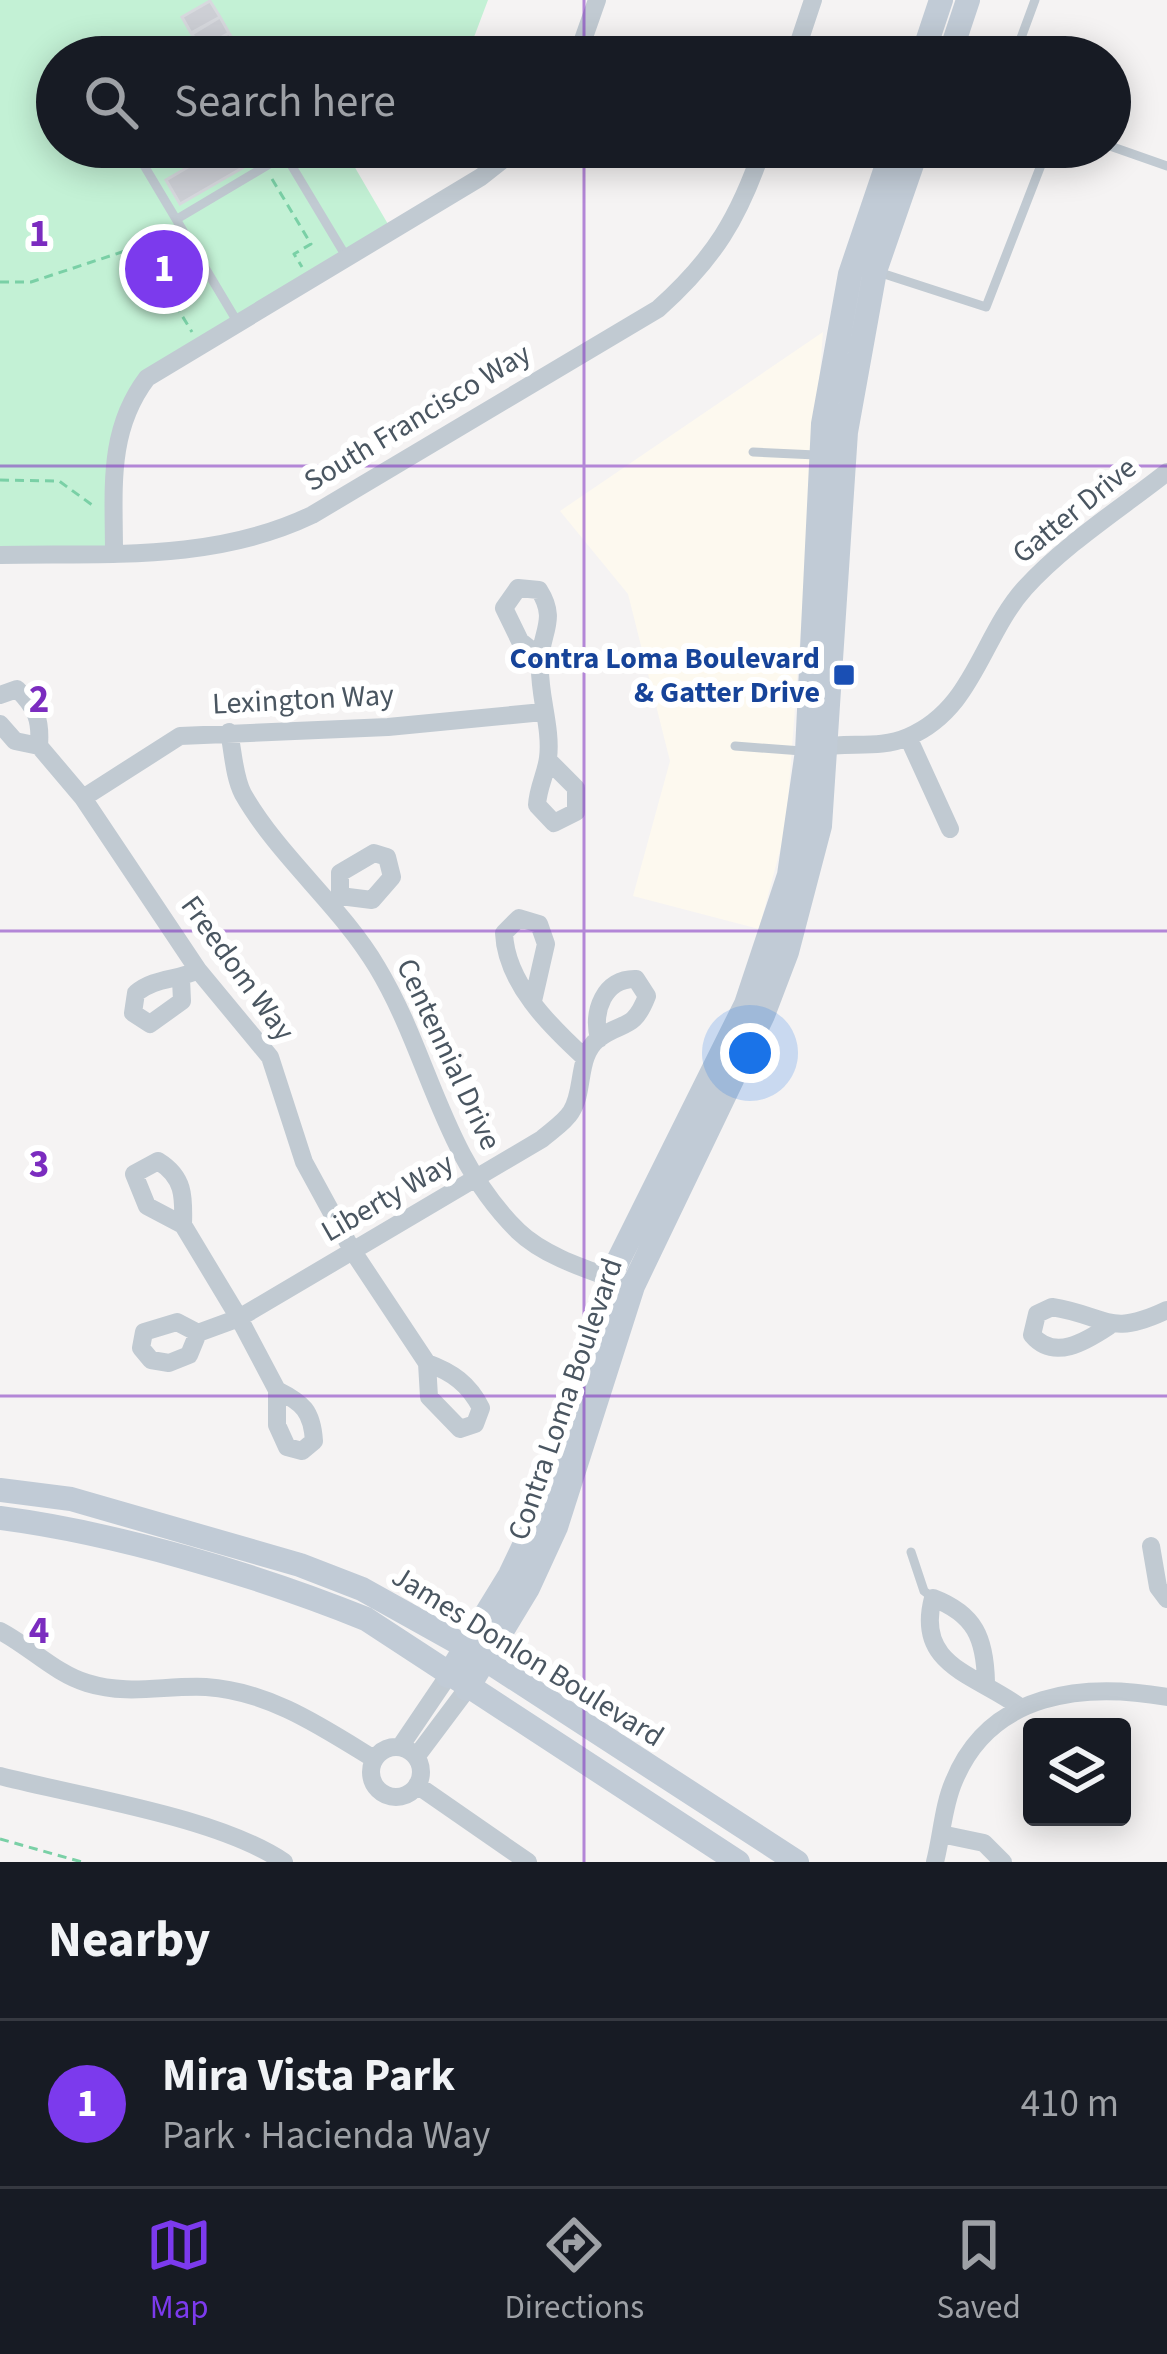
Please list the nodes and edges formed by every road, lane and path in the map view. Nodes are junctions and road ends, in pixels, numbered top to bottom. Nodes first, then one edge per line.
1 (596, 0) edge
2 (813, 0) edge
3 (941, 0) edge
4 (968, 0) edge
5 (1035, 0) edge
6 (584, 36) edge
7 (801, 36) edge
8 (929, 36) edge
9 (956, 36) edge
10 (1022, 36) edge
11 (1131, 153) edge
12 (1167, 166) edge
13 (146, 168) edge
14 (263, 168) edge
15 (266, 168) edge
16 (293, 168) edge
17 (493, 168) edge
18 (756, 168) edge
19 (885, 168) edge
20 (911, 168) edge
21 (1040, 168) edge
22 (177, 219) junction
23 (347, 258) junction
24 (875, 271) junction
25 (310, 280) junction
26 (0, 282) edge
27 (238, 323) junction
28 (200, 346) junction
29 (753, 452) dead end
30 (821, 455) junction
31 (1167, 472) edge
32 (0, 480) edge
33 (114, 508) junction
34 (114, 553) junction
35 (0, 555) edge
36 (539, 656) dead end
37 (0, 695) edge
38 (543, 712) junction
39 (0, 724) edge
40 (229, 732) junction
41 (908, 737) junction
42 (39, 746) junction
43 (735, 746) dead end
44 (816, 748) junction
45 (548, 760) dead end
46 (83, 798) junction
47 (950, 829) dead end
48 (533, 1001) dead end
49 (599, 1039) dead end
50 (585, 1058) junction
51 (476, 1180) junction
52 (183, 1226) dead end
53 (352, 1250) junction
54 (621, 1282) junction
55 (1167, 1310) edge
56 (239, 1318) junction
57 (1109, 1326) dead end
58 (198, 1333) dead end
59 (428, 1364) dead end
60 (277, 1390) dead end
61 (0, 1490) edge
62 (0, 1518) edge
63 (1151, 1546) dead end
64 (910, 1552) dead end
65 (933, 1598) junction
66 (1167, 1599) edge
67 (0, 1631) edge
68 (476, 1653) junction
69 (986, 1682) junction
70 (458, 1683) junction
71 (1167, 1697) edge
72 (1020, 1707) junction
73 (408, 1752) junction
74 (374, 1760) junction
75 (0, 1776) edge
76 (417, 1785) junction
77 (941, 1834) junction
78 (0, 1839) edge
79 (82, 1862) edge
80 (284, 1862) edge
81 (528, 1862) edge
82 (738, 1862) edge
83 (797, 1862) edge
84 (935, 1862) edge
85 (1003, 1862) edge

1 - 6 street
2 - 7 street
3 - 8 main road
4 - 9 main road
5 - 10 lane
11 - 12 lane
13 - 22 lane
14 - 22 lane
15 - 25 path
16 - 23 lane
17 - 23 street
18 - 34 street, South Francisco Way
19 - 30 main road, Contra Loma Boulevard
20 - 24 main road, Contra Loma Boulevard
21 - 24 lane
22 - 27 lane
23 - 25 street
24 - 44 main road, Contra Loma Boulevard
25 - 27 street
26 - 28 path
27 - 28 street
28 - 33 street
29 - 30 lane
30 - 44 main road, Contra Loma Boulevard
31 - 41 street, Gatter Drive
32 - 33 path
33 - 34 street
34 - 35 street, South Francisco Way
36 - 38 street
37 - 42 street
38 - 40 street, Lexington Way
38 - 45 street
39 - 42 street
40 - 46 street, Lexington Way
40 - 51 street, Centennial Drive
41 - 44 street, Gatter Drive
41 - 47 street
42 - 46 street, Freedom Way
43 - 44 lane
44 - 54 main road, Contra Loma Boulevard
46 - 53 street, Freedom Way
48 - 50 street
49 - 50 street
50 - 51 street, Liberty Way
51 - 53 street, Liberty Way
51 - 54 street, Centennial Drive
52 - 56 street
53 - 56 street, Liberty Way
53 - 59 street, Freedom Way
54 - 68 main road, Contra Loma Boulevard
55 - 57 street
56 - 58 street, Liberty Way
56 - 60 street
61 - 68 main road, James Donlon Boulevard
62 - 70 main road, James Donlon Boulevard
63 - 66 street
64 - 65 lane
65 - 69 street
65 - 69 street
67 - 74 street
68 - 70 main road, Contra Loma Boulevard
68 - 83 main road, James Donlon Boulevard
69 - 72 street
70 - 73 street
70 - 82 main road, James Donlon Boulevard
71 - 72 street
72 - 77 street
73 - 74 street
73 - 76 street
74 - 76 street
75 - 80 street
76 - 81 street
77 - 84 street
77 - 85 street
78 - 79 path

